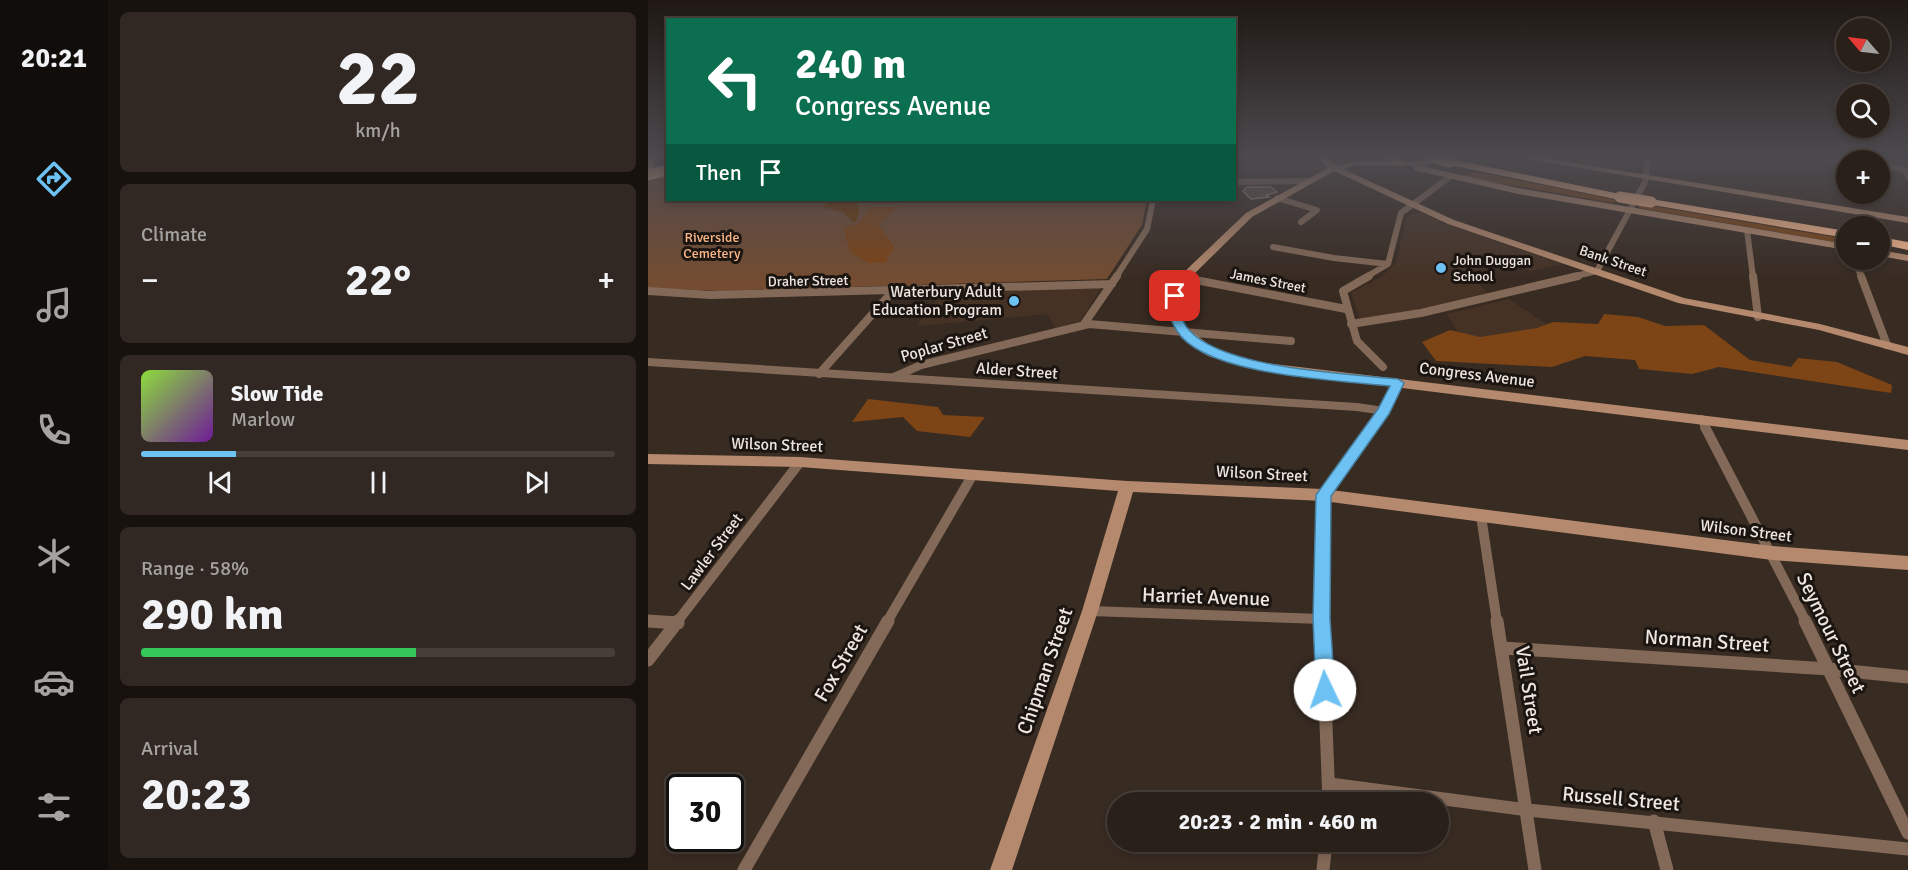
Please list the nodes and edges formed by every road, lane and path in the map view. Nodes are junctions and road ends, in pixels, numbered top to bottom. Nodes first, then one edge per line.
1 (1276, 199) edge
2 (1279, 199) edge
3 (1399, 199) edge
4 (1421, 199) edge
5 (1562, 199) edge
6 (1635, 199) edge
7 (1653, 199) joint
8 (1778, 199) edge
9 (1153, 201) edge
10 (1412, 205) junction
11 (1629, 210) junction
12 (1908, 219) edge
13 (1301, 222) dead end
14 (1836, 226) edge
15 (1747, 230) junction
16 (1836, 233) edge
17 (1890, 234) edge
18 (1908, 237) edge
19 (1890, 243) edge
20 (1836, 246) edge
21 (1908, 246) edge
22 (1273, 247) dead end
23 (1890, 255) edge
24 (1908, 258) edge
25 (1388, 264) junction
26 (1859, 270) edge
27 (1597, 271) junction
28 (1185, 278) junction
29 (1112, 284) junction
30 (648, 291) edge
31 (893, 291) junction
32 (1346, 309) junction
33 (1758, 317) junction
34 (1084, 324) junction
35 (1351, 324) junction
36 (1184, 332) junction
37 (1291, 341) dead end
38 (1887, 345) junction
39 (1908, 351) edge
40 (648, 362) edge
41 (1383, 367) dead end
42 (819, 374) junction
43 (890, 378) junction
44 (1398, 383) junction
45 (1384, 411) junction
46 (1701, 419) junction
47 (1908, 445) edge
48 (648, 459) edge
49 (800, 462) junction
50 (972, 476) junction
51 (1127, 486) junction
52 (1323, 495) junction
53 (1481, 516) junction
54 (1772, 553) junction
55 (1908, 563) edge
56 (1090, 611) junction
57 (1322, 619) junction
58 (648, 621) edge
59 (678, 623) junction
60 (1503, 648) junction
61 (648, 660) edge
62 (1829, 669) junction
63 (1908, 677) edge
64 (1330, 784) junction
65 (1330, 792) edge
66 (1528, 810) junction
67 (1654, 821) junction
68 (1908, 833) edge
69 (1908, 849) edge
70 (1325, 852) edge
71 (744, 870) edge
72 (1001, 870) edge
73 (1323, 870) edge
74 (1535, 870) edge
75 (1667, 870) edge

1 - 28 street
2 - 13 street
3 - 10 street, Bank Street
4 - 10 street
5 - 11 street
6 - 11 street
7 - 14 highway
7 - 16 highway
8 - 12 street
9 - 29 street
10 - 25 street
10 - 27 street, Bank Street
11 - 15 street
11 - 27 street
15 - 20 street
15 - 33 street
17 - 18 highway
19 - 21 highway
22 - 25 street
23 - 24 street
25 - 32 street
26 - 38 street
27 - 33 street, Bank Street
27 - 35 street
28 - 32 street, James Street
28 - 36 street
29 - 31 street, Draher Street
29 - 34 street
30 - 31 street, Draher Street
31 - 42 street
32 - 35 street
33 - 38 street, Bank Street
34 - 36 street, Poplar Street
34 - 43 street, Poplar Street
35 - 41 street
36 - 37 street, Poplar Street
36 - 44 street, Congress Avenue
38 - 39 street, Bank Street
40 - 42 street, Alder Street
42 - 43 street, Alder Street
43 - 45 street, Alder Street
44 - 45 street
44 - 46 street, Congress Avenue
45 - 52 street
46 - 47 street, Congress Avenue
46 - 54 street, Seymour Street
48 - 49 street, Wilson Street
49 - 50 street, Wilson Street
49 - 59 street, Lawler Street
50 - 51 street, Wilson Street
50 - 71 street, Fox Street
51 - 52 street, Wilson Street
51 - 56 street, Chipman Street
52 - 53 street, Wilson Street
52 - 57 street
53 - 54 street, Wilson Street
53 - 60 street, Vail Street
54 - 55 street, Wilson Street
54 - 62 street, Seymour Street
56 - 57 street, Harriet Avenue
56 - 72 street, Chipman Street
57 - 64 street
58 - 59 street
59 - 61 street, Lawler Street
60 - 62 street, Norman Street
60 - 66 street, Vail Street
62 - 63 street, Norman Street
62 - 68 street, Seymour Street
64 - 65 street
64 - 66 street, Russell Street
66 - 67 street, Russell Street
66 - 74 street, Vail Street
67 - 69 street, Russell Street
67 - 75 street
70 - 73 street

